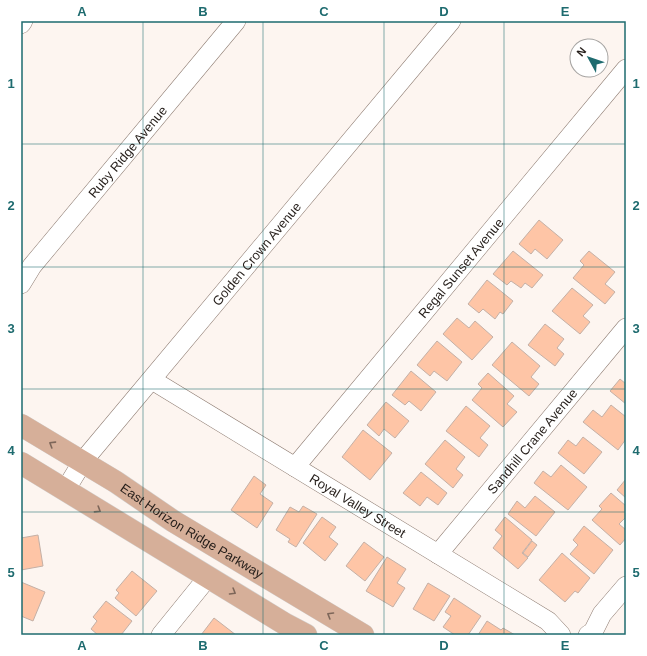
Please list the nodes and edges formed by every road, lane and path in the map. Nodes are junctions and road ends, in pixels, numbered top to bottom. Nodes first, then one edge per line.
1 (23, 21) edge
2 (236, 21) edge
3 (451, 21) edge
4 (21, 24) edge
5 (626, 69) edge
6 (21, 284) edge
7 (626, 328) edge
8 (152, 380) junction
9 (21, 425) edge
10 (83, 461) junction
11 (21, 462) edge
12 (295, 467) junction
13 (66, 489) junction
14 (438, 554) junction
15 (208, 577) junction
16 (626, 586) edge
17 (161, 635) edge
18 (306, 635) edge
19 (363, 635) edge
20 (561, 635) edge
21 (588, 635) edge

1 - 4 street
2 - 6 street, Ruby Ridge Avenue
3 - 8 street, Golden Crown Avenue
5 - 12 street, Regal Sunset Avenue
7 - 14 street, Sandhill Crane Avenue
8 - 10 street, Golden Crown Avenue
8 - 12 street, Royal Valley Street
10 -> 9 main road, East Horizon Ridge Parkway
10 - 13 street, Golden Crown Avenue
19 -> 10 main road, East Horizon Ridge Parkway
11 - 13 main road
12 - 14 street, Royal Valley Street
13 -> 15 main road
14 - 20 street, Royal Valley Street
15 - 17 street
15 -> 18 main road
16 - 21 street

